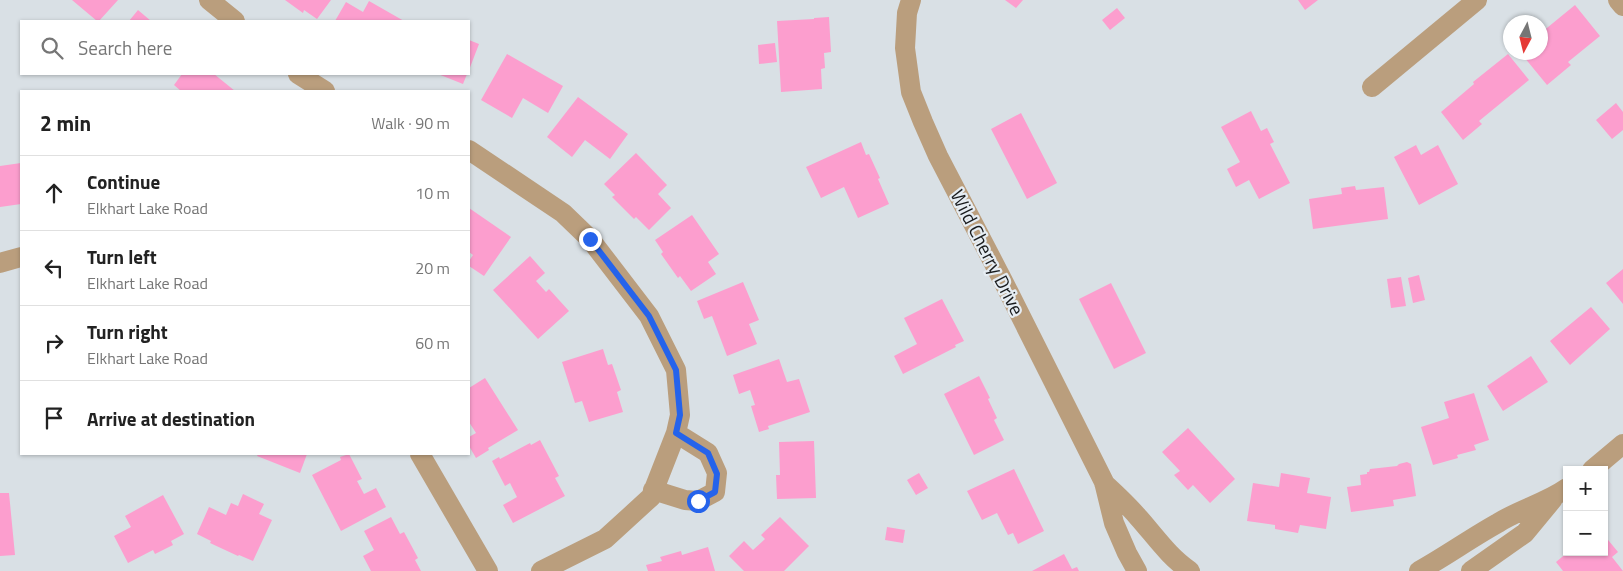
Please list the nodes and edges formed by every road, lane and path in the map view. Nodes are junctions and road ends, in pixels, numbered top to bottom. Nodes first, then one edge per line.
1 (209, 0) edge
2 (1477, 0) edge
3 (1618, 0) edge
4 (909, 6) edge
5 (1623, 6) edge
6 (234, 20) edge
7 (300, 75) edge
8 (1372, 86) dead end
9 (323, 90) edge
10 (470, 150) edge
11 (20, 257) edge
12 (0, 262) edge
13 (676, 433) junction
14 (1623, 444) edge
15 (421, 455) edge
16 (1597, 466) edge
17 (1104, 482) junction
18 (653, 490) junction
19 (1561, 492) edge
20 (488, 571) edge
21 (541, 571) edge
22 (1137, 571) edge
23 (1190, 571) edge
24 (1419, 571) edge
25 (1471, 571) edge

1 - 6 street
2 - 8 street
3 - 5 street
4 - 17 street, Wild Cherry Drive
7 - 9 street
10 - 13 street
11 - 12 street
13 - 18 street
13 - 18 street
14 - 16 street
15 - 20 street
17 - 22 street, Wild Cherry Drive
17 - 23 street, Wild Cherry Drive
18 - 21 street
19 - 24 street
19 - 25 street

